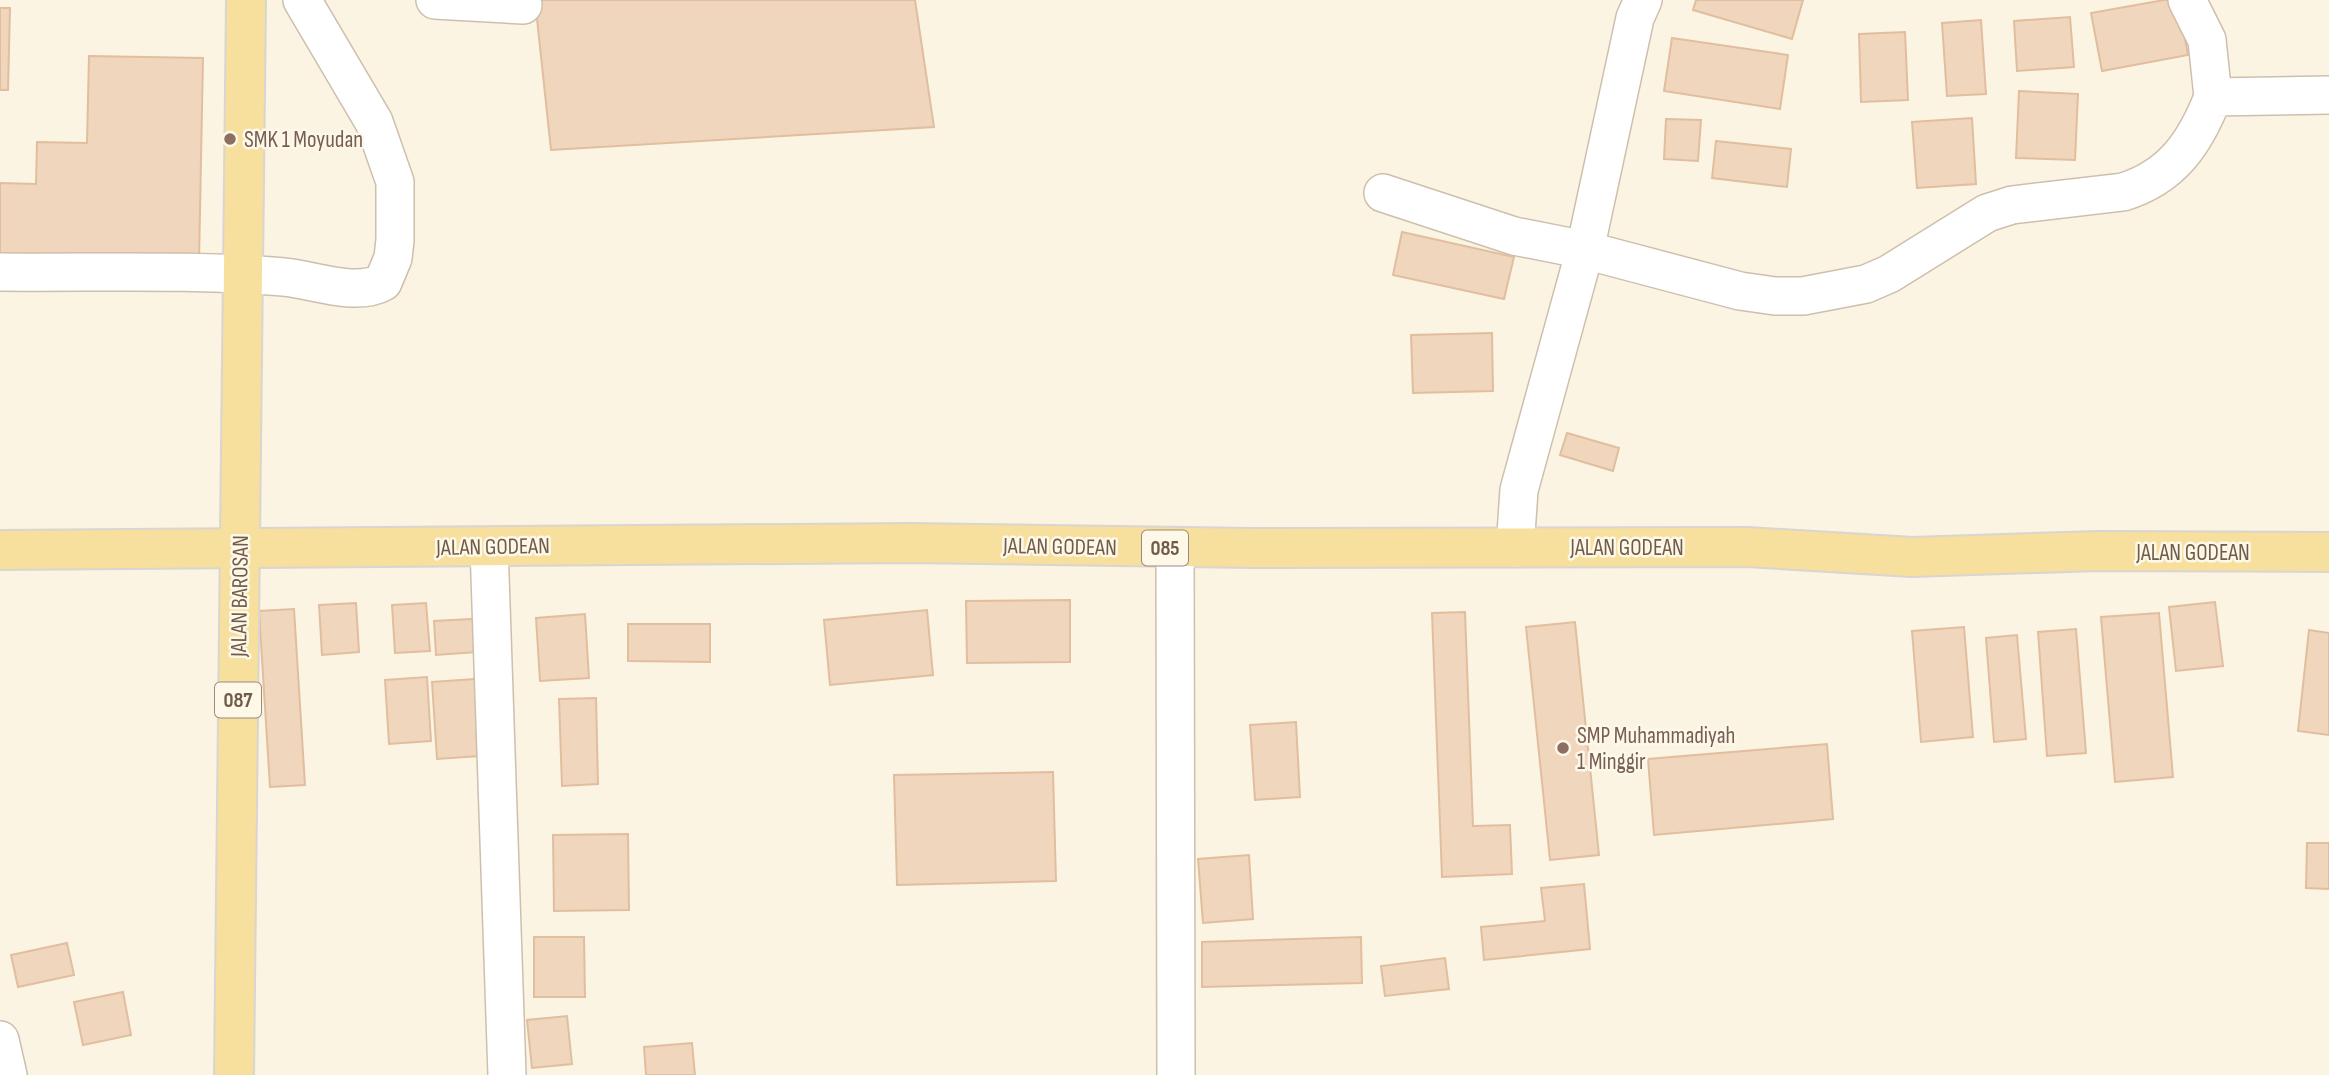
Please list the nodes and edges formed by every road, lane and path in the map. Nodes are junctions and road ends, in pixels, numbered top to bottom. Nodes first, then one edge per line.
1 (246, 0) edge
2 (302, 0) edge
3 (435, 0) edge
4 (1643, 0) edge
5 (2187, 0) edge
6 (523, 5) dead end
7 (2329, 95) edge
8 (2213, 97) junction
9 (1383, 194) dead end
10 (1585, 250) junction
11 (0, 272) edge
12 (243, 279) junction
13 (489, 546) junction
14 (1175, 548) junction
15 (1515, 548) junction
16 (239, 549) junction
17 (0, 550) edge
18 (2329, 552) edge
19 (0, 1040) edge
20 (8, 1075) edge
21 (234, 1075) edge
22 (507, 1075) edge
23 (1176, 1075) edge

1 - 12 main road, 087
2 - 12 street
3 - 6 street
4 - 10 street
5 - 8 street
7 - 8 street
8 - 10 street
9 - 10 street
10 - 15 street
11 - 12 street
12 - 16 main road, JALAN BAROSAN / 087
13 - 14 main road, JALAN GODEAN / 085
13 - 16 main road, JALAN GODEAN / 085
13 - 22 street
14 - 15 main road, JALAN GODEAN / 085
14 - 23 street
15 - 18 main road, JALAN GODEAN / 085
16 - 17 main road, JALAN GODEAN / 085
16 - 21 main road, JALAN BAROSAN / 087
19 - 20 street

